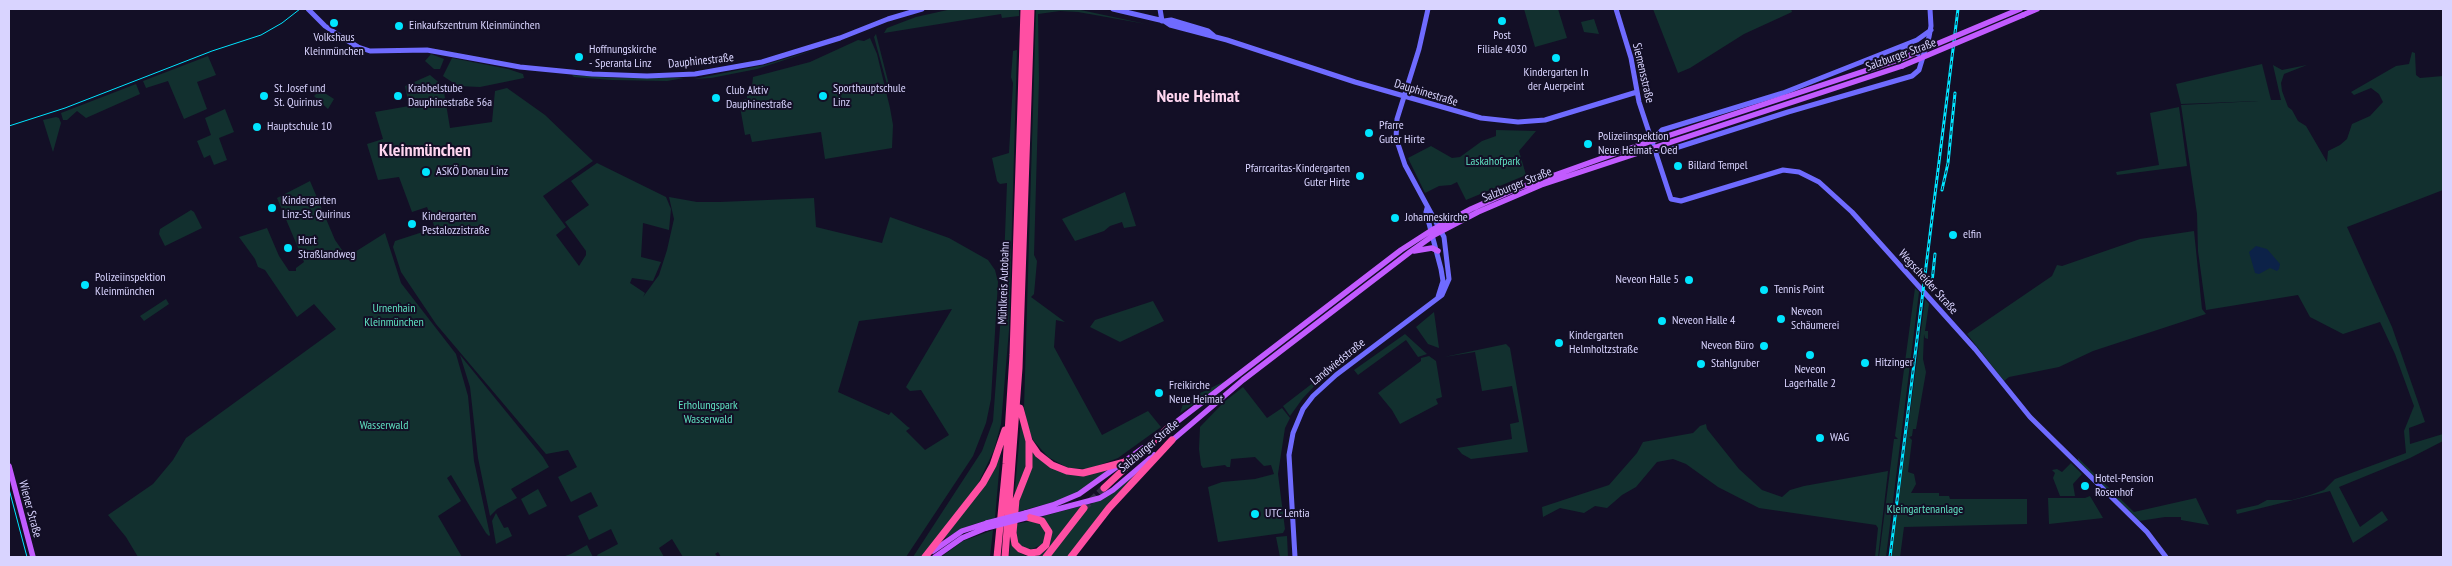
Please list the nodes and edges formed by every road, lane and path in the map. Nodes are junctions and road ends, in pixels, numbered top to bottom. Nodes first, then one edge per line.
1 (308, 9) edge
2 (922, 9) edge
3 (1024, 9) edge
4 (1031, 9) edge
5 (1113, 9) edge
6 (1160, 9) edge
7 (1428, 9) edge
8 (1616, 9) edge
9 (1930, 9) edge
10 (2037, 9) edge
11 (2021, 11) edge
12 (1163, 21) junction
13 (1931, 29) junction
14 (1898, 47) junction
15 (1901, 62) junction
16 (1920, 64) junction
17 (1637, 92) junction
18 (1404, 97) junction
19 (1651, 141) junction
20 (1654, 148) junction
21 (1427, 208) junction
22 (1440, 229) junction
23 (1433, 233) junction
24 (1438, 251) junction
25 (1410, 252) junction
26 (1438, 298) junction
27 (1018, 396) junction
28 (1010, 399) junction
29 (1169, 427) junction
30 (1005, 430) junction
31 (1172, 440) junction
32 (1029, 441) junction
33 (1125, 462) junction
34 (9, 466) edge
35 (1104, 488) tunnel mouth
36 (1084, 508) tunnel mouth
37 (1026, 516) junction
38 (986, 525) junction
39 (33, 557) edge
40 (926, 557) edge
41 (935, 557) edge
42 (995, 557) edge
43 (1005, 557) edge
44 (1046, 557) edge
45 (1070, 557) edge
46 (1295, 557) edge
47 (2166, 557) edge

1 - 2 main road, Dauphinestraße
3 - 28 highway, Mühlkreis Autobahn
4 - 27 highway, Mühlkreis Autobahn
5 - 12 main road, Dauphinestraße
6 - 12 main road
7 - 18 main road
8 - 17 main road, Siemensstraße
9 - 13 main road
10 - 11 main road, Salzburger Straße
11 - 15 main road, Salzburger Straße, bridge
12 - 18 main road, Dauphinestraße
13 - 14 main road, Salzburger Straße
13 - 16 main road
14 - 16 main road
14 - 19 main road, Salzburger Straße
15 - 19 main road, Salzburger Straße
15 - 20 main road, Salzburger Straße
16 - 20 main road
17 - 18 main road, Dauphinestraße
17 - 19 main road, Siemensstraße
18 - 21 main road
19 - 20 main road, Wegscheider Straße
19 - 22 main road, Salzburger Straße
20 - 22 main road, Salzburger Straße
20 - 47 main road, Wegscheider Straße
21 - 22 main road
21 - 23 main road
22 - 23 main road, Salzburger Straße
22 - 26 main road, Landwiedstraße
23 - 24 main road
23 - 25 main road, Salzburger Straße
23 - 29 main road, Salzburger Straße
24 - 25 main road
24 - 26 main road
25 - 31 main road, Salzburger Straße
26 - 46 main road, Landwiedstraße
27 - 32 highway
27 - 43 highway, Mühlkreis Autobahn
28 - 30 highway
28 - 42 highway, Mühlkreis Autobahn
29 - 33 main road, Salzburger Straße
29 - 35 highway
30 - 40 highway
30 - 42 highway
31 - 37 main road, Salzburger Straße
31 - 45 highway
32 - 33 highway
32 - 37 highway
33 - 37 main road, Salzburger Straße
34 - 39 main road, Wiener Straße
36 - 44 highway
37 - 38 main road, Salzburger Straße, bridge
38 - 40 main road, Salzburger Straße
38 - 41 main road, Salzburger Straße

